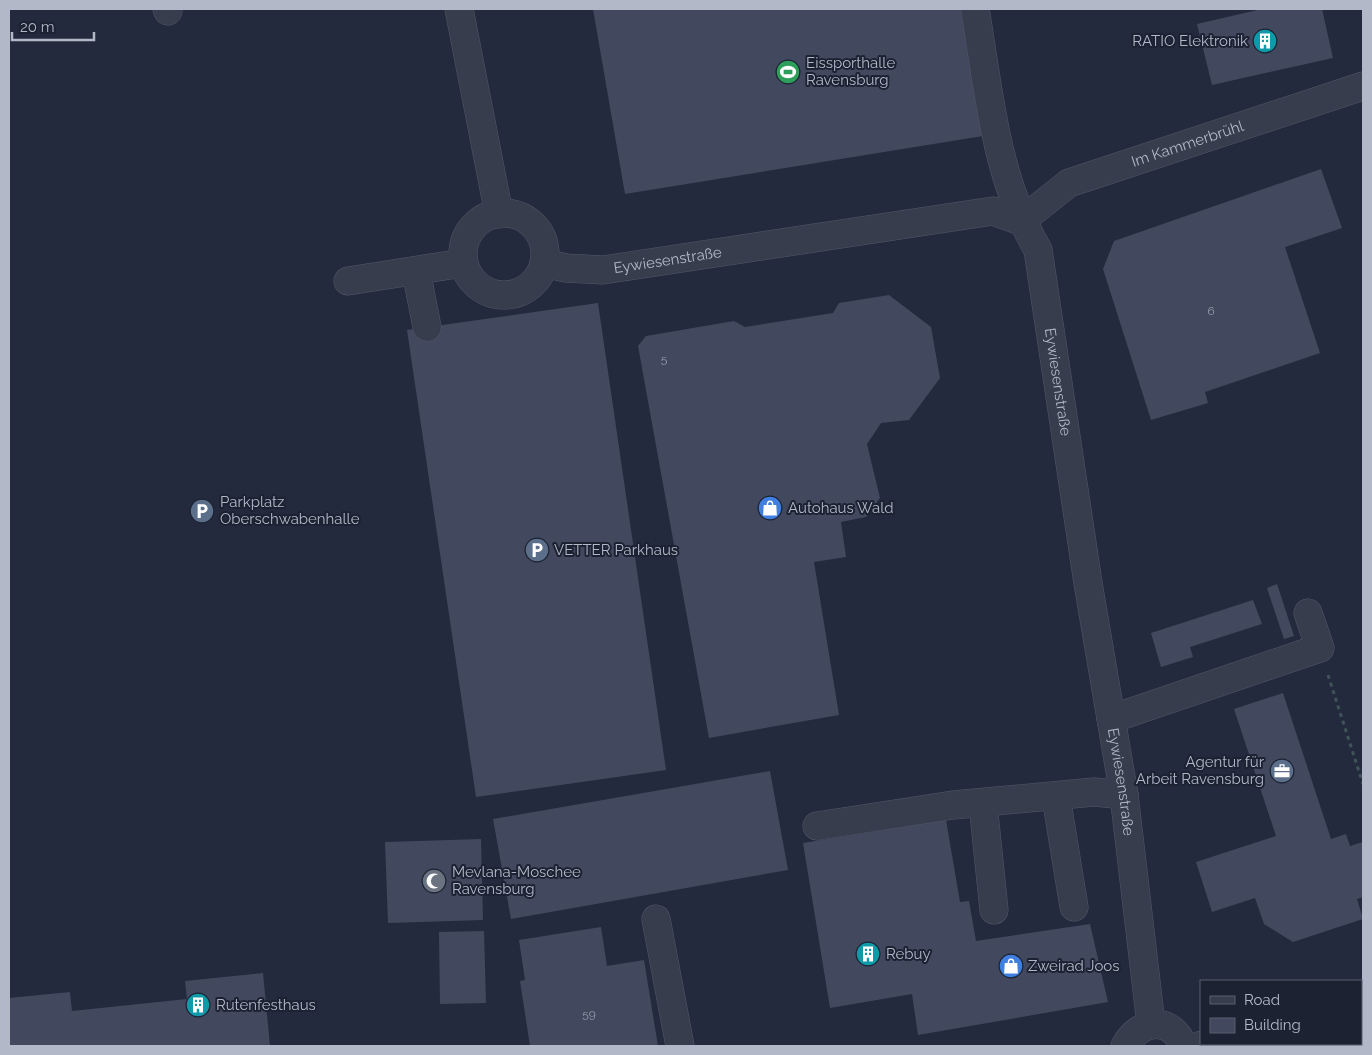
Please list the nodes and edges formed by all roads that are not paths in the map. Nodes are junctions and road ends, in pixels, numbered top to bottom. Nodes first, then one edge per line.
1 (459, 9) edge
2 (975, 9) edge
3 (1363, 86) edge
4 (499, 214) junction
5 (1021, 221) junction
6 (464, 263) junction
7 (544, 263) junction
8 (416, 271) junction
9 (348, 281) dead end
10 (427, 327) dead end
11 (1308, 613) dead end
12 (1111, 719) junction
13 (1124, 794) junction
14 (1056, 797) junction
15 (982, 804) junction
16 (816, 826) dead end
17 (1074, 907) dead end
18 (994, 910) dead end
19 (656, 919) dead end
20 (1151, 1024) junction
21 (680, 1046) edge
22 (1125, 1046) edge
23 (1183, 1046) edge

1 - 4 street
2 - 5 street
3 - 5 street, Im Kammerbrühl
4 - 6 street
4 - 7 street
5 - 7 street, Eywiesenstraße
5 - 12 street, Eywiesenstraße
6 - 7 street
6 - 8 street
8 - 9 street
8 - 10 street
11 - 12 street
12 - 13 street, Eywiesenstraße
13 - 14 street
13 - 20 street, Eywiesenstraße
14 - 15 street
14 - 17 street
15 - 16 street
15 - 18 street
19 - 21 street
20 - 22 street
20 - 23 street

